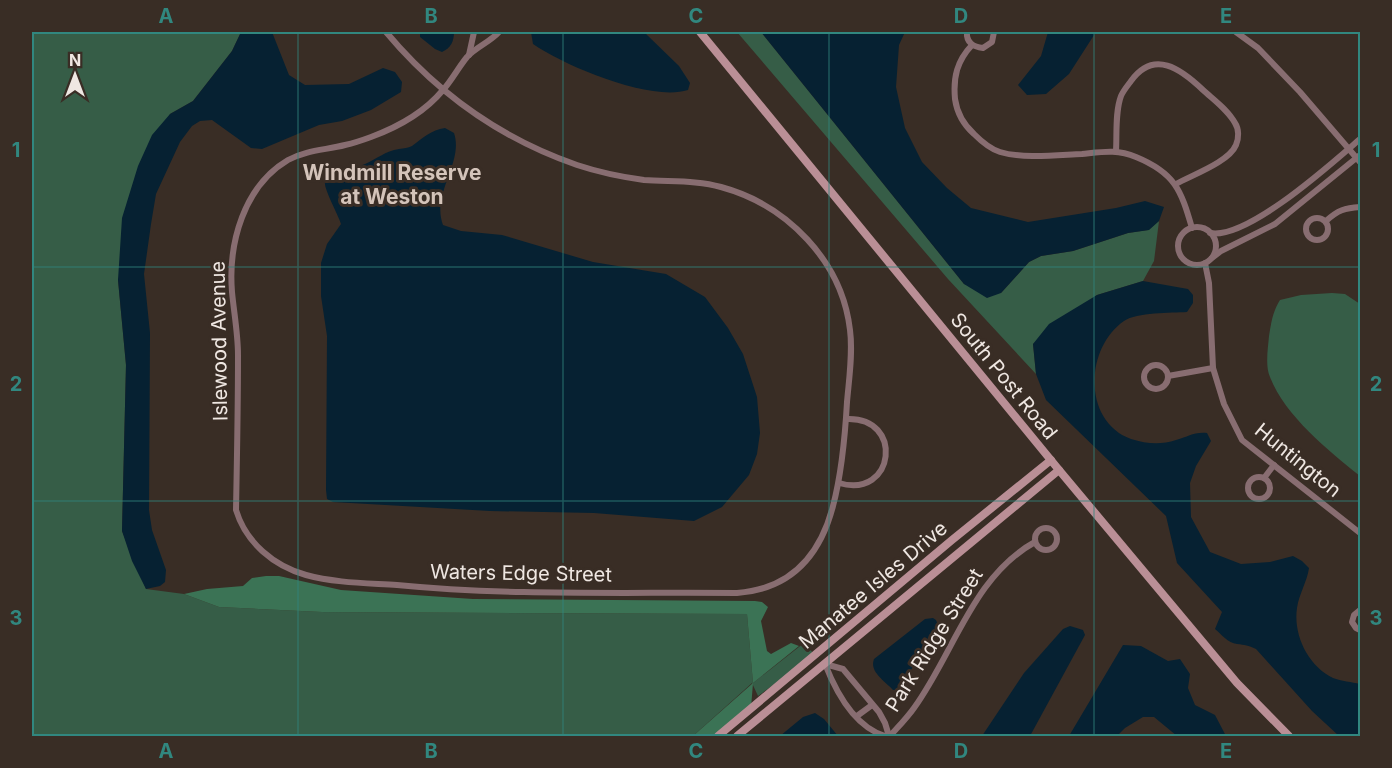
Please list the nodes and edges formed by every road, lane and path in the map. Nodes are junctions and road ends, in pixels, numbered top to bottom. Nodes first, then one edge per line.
1 (386, 32) edge
2 (474, 32) edge
3 (496, 32) edge
4 (700, 32) edge
5 (967, 32) edge
6 (994, 32) edge
7 (1236, 32) edge
8 (972, 45) junction
9 (469, 56) junction
10 (443, 91) junction
11 (1360, 139) edge
12 (1350, 148) junction
13 (1116, 151) junction
14 (1359, 158) edge
15 (1176, 184) junction
16 (1360, 207) edge
17 (1326, 221) dead end
18 (1192, 228) junction
19 (1210, 233) junction
20 (1212, 258) junction
21 (1205, 263) junction
22 (1214, 368) junction
23 (1168, 376) junction
24 (846, 419) junction
25 (1051, 460) junction
26 (1274, 465) junction
27 (1059, 470) junction
28 (1264, 478) dead end
29 (839, 483) junction
30 (1360, 533) edge
31 (1035, 542) dead end
32 (271, 557) joint
33 (1360, 610) edge
34 (1360, 630) edge
35 (815, 655) junction
36 (825, 664) junction
37 (872, 705) junction
38 (857, 716) junction
39 (718, 736) edge
40 (737, 736) edge
41 (888, 736) edge
42 (1290, 736) edge

1 - 10 street
2 - 9 street
3 - 9 street
4 - 25 street, South Post Road
5 - 8 street
6 - 8 street
7 - 12 street
8 - 13 street
9 - 10 street, Islewood Avenue
10 - 24 street
10 - 32 street, Islewood Avenue
11 - 12 street
12 - 14 street
12 - 19 street
13 - 15 street
13 - 15 street
14 - 20 street
15 - 18 street
16 - 17 street
18 - 19 street
18 - 21 street
19 - 20 street
20 - 21 street
21 - 22 street, Huntington
22 - 23 street
22 - 26 street, Huntington
23 - 23 street
24 - 29 street
24 - 29 street
25 - 27 street, South Post Road
25 - 35 street, Manatee Isles Drive
26 - 28 street
26 - 30 street, Huntington
27 - 36 street, Manatee Isles Drive
27 - 42 street, South Post Road
29 - 32 street, Waters Edge Street
31 - 41 street, Park Ridge Street
33 - 34 street
35 - 36 street
35 - 39 street, Manatee Isles Drive
36 - 37 street, Park Ridge Street
36 - 38 street, Park Ridge Street
36 - 40 street, Manatee Isles Drive
37 - 38 street
37 - 41 street, Park Ridge Street
38 - 41 street, Park Ridge Street

